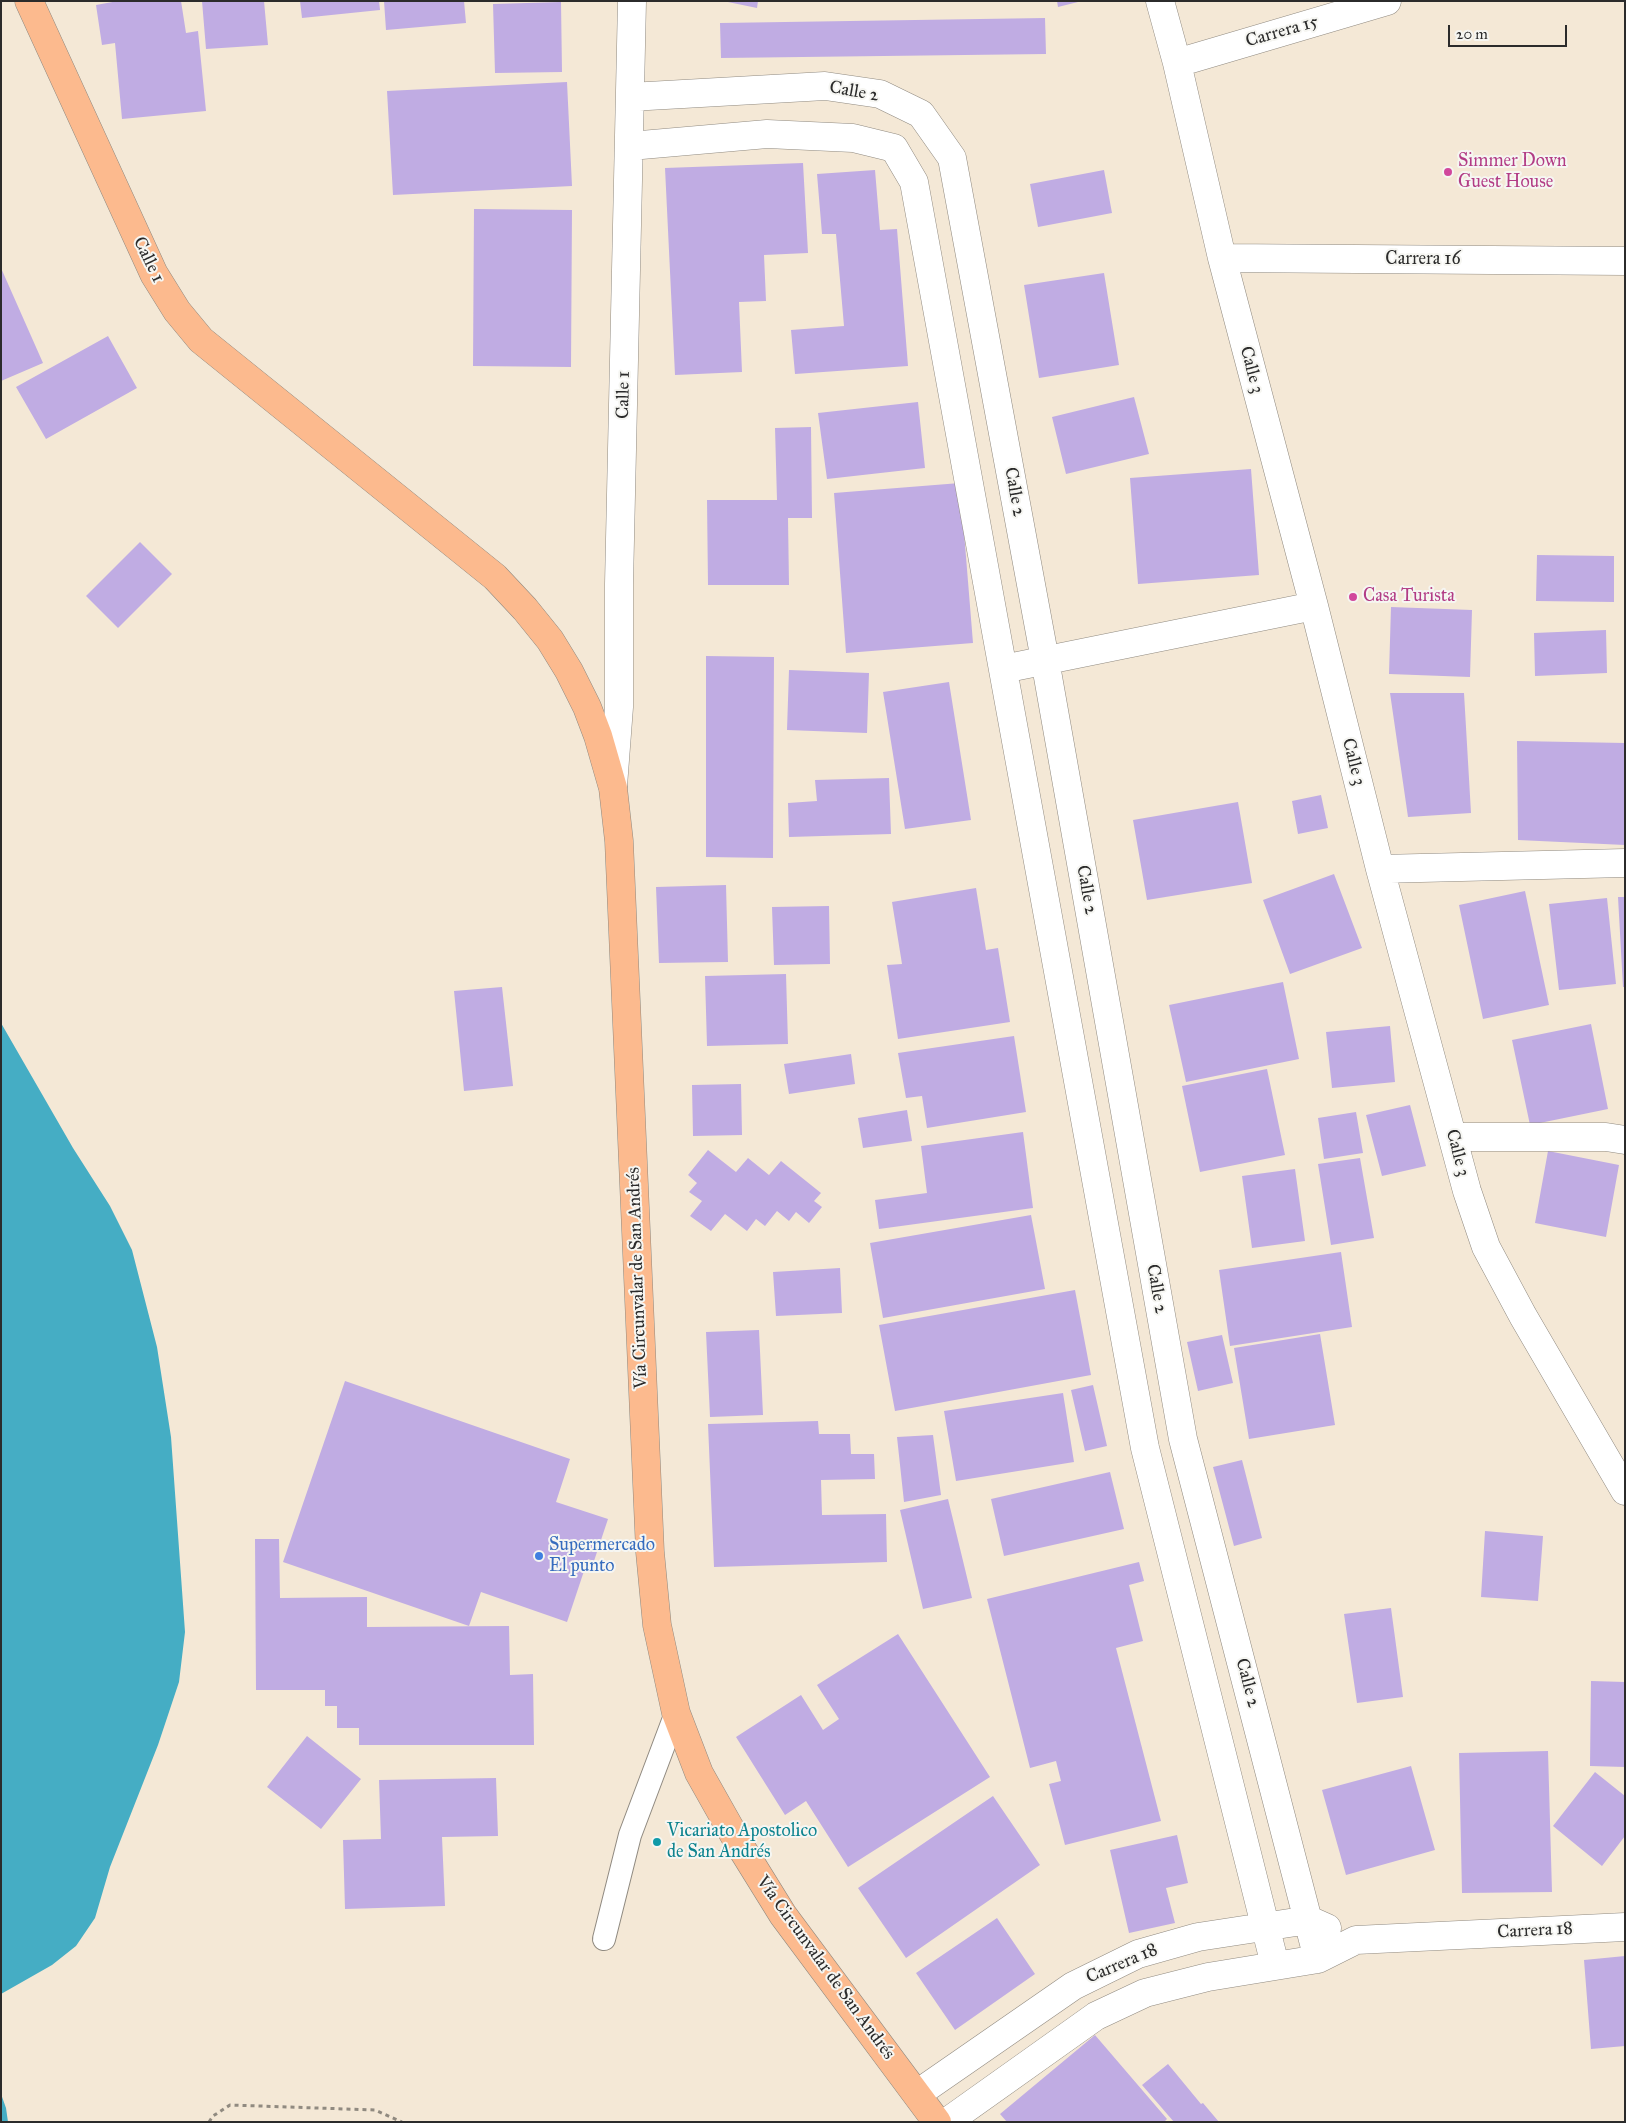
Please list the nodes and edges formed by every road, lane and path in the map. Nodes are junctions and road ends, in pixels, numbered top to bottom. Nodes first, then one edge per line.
1 (29, 1) edge
2 (632, 1) edge
3 (1160, 1) edge
4 (1387, 1) edge
5 (1177, 63) junction
6 (630, 97) junction
7 (921, 114) junction
8 (630, 146) junction
9 (894, 148) junction
10 (1222, 258) junction
11 (1625, 261) edge
12 (348, 458) joint
13 (1314, 606) junction
14 (1045, 660) junction
15 (1003, 669) junction
16 (613, 788) junction
17 (1625, 863) edge
18 (1380, 869) junction
19 (1453, 1137) junction
20 (1625, 1140) edge
21 (1183, 1439) junction
22 (1144, 1448) junction
23 (1625, 1491) edge
24 (676, 1713) junction
25 (1309, 1920) junction
26 (1265, 1927) junction
27 (1625, 1927) edge
28 (604, 1939) dead end
29 (1356, 1940) junction
30 (1318, 1959) junction
31 (1274, 1965) junction
32 (917, 2094) junction
33 (209, 2122) edge
34 (402, 2122) edge
35 (937, 2122) edge
36 (947, 2122) edge

1 - 12 highway, Calle 1
2 - 6 street, Calle 1
3 - 5 street, Calle 3
4 - 5 street, Carrera 15
5 - 10 street, Calle 3
6 - 7 street, Calle 2
6 - 8 street, Calle 1
7 - 9 street
7 - 14 street, Calle 2
8 - 9 street
8 - 16 street, Calle 1
9 - 15 street
10 - 11 street, Carrera 16
10 - 13 street, Calle 3
12 - 16 highway, Vía Circunvalar de San Andrés
13 - 14 street
13 - 18 street, Calle 3
14 - 15 street
14 - 21 street, Calle 2
15 - 22 street
16 - 24 highway, Vía Circunvalar de San Andrés
17 - 18 street
18 - 19 street, Calle 3
19 - 20 street
19 - 23 street, Calle 3
21 - 22 street
21 - 25 street, Calle 2
22 - 26 street
24 - 28 lane
24 - 32 highway, Vía Circunvalar de San Andrés
25 - 26 street, Carrera 18
25 - 29 street, Carrera 18
25 - 30 street, Calle 2
26 - 31 street
26 - 32 street, Carrera 18
27 - 29 street, Carrera 18
29 - 30 street, Carrera 18
30 - 31 street, Carrera 18
31 - 36 street, Carrera 18
32 - 35 highway, Vía Circunvalar de San Andrés
33 - 34 path

